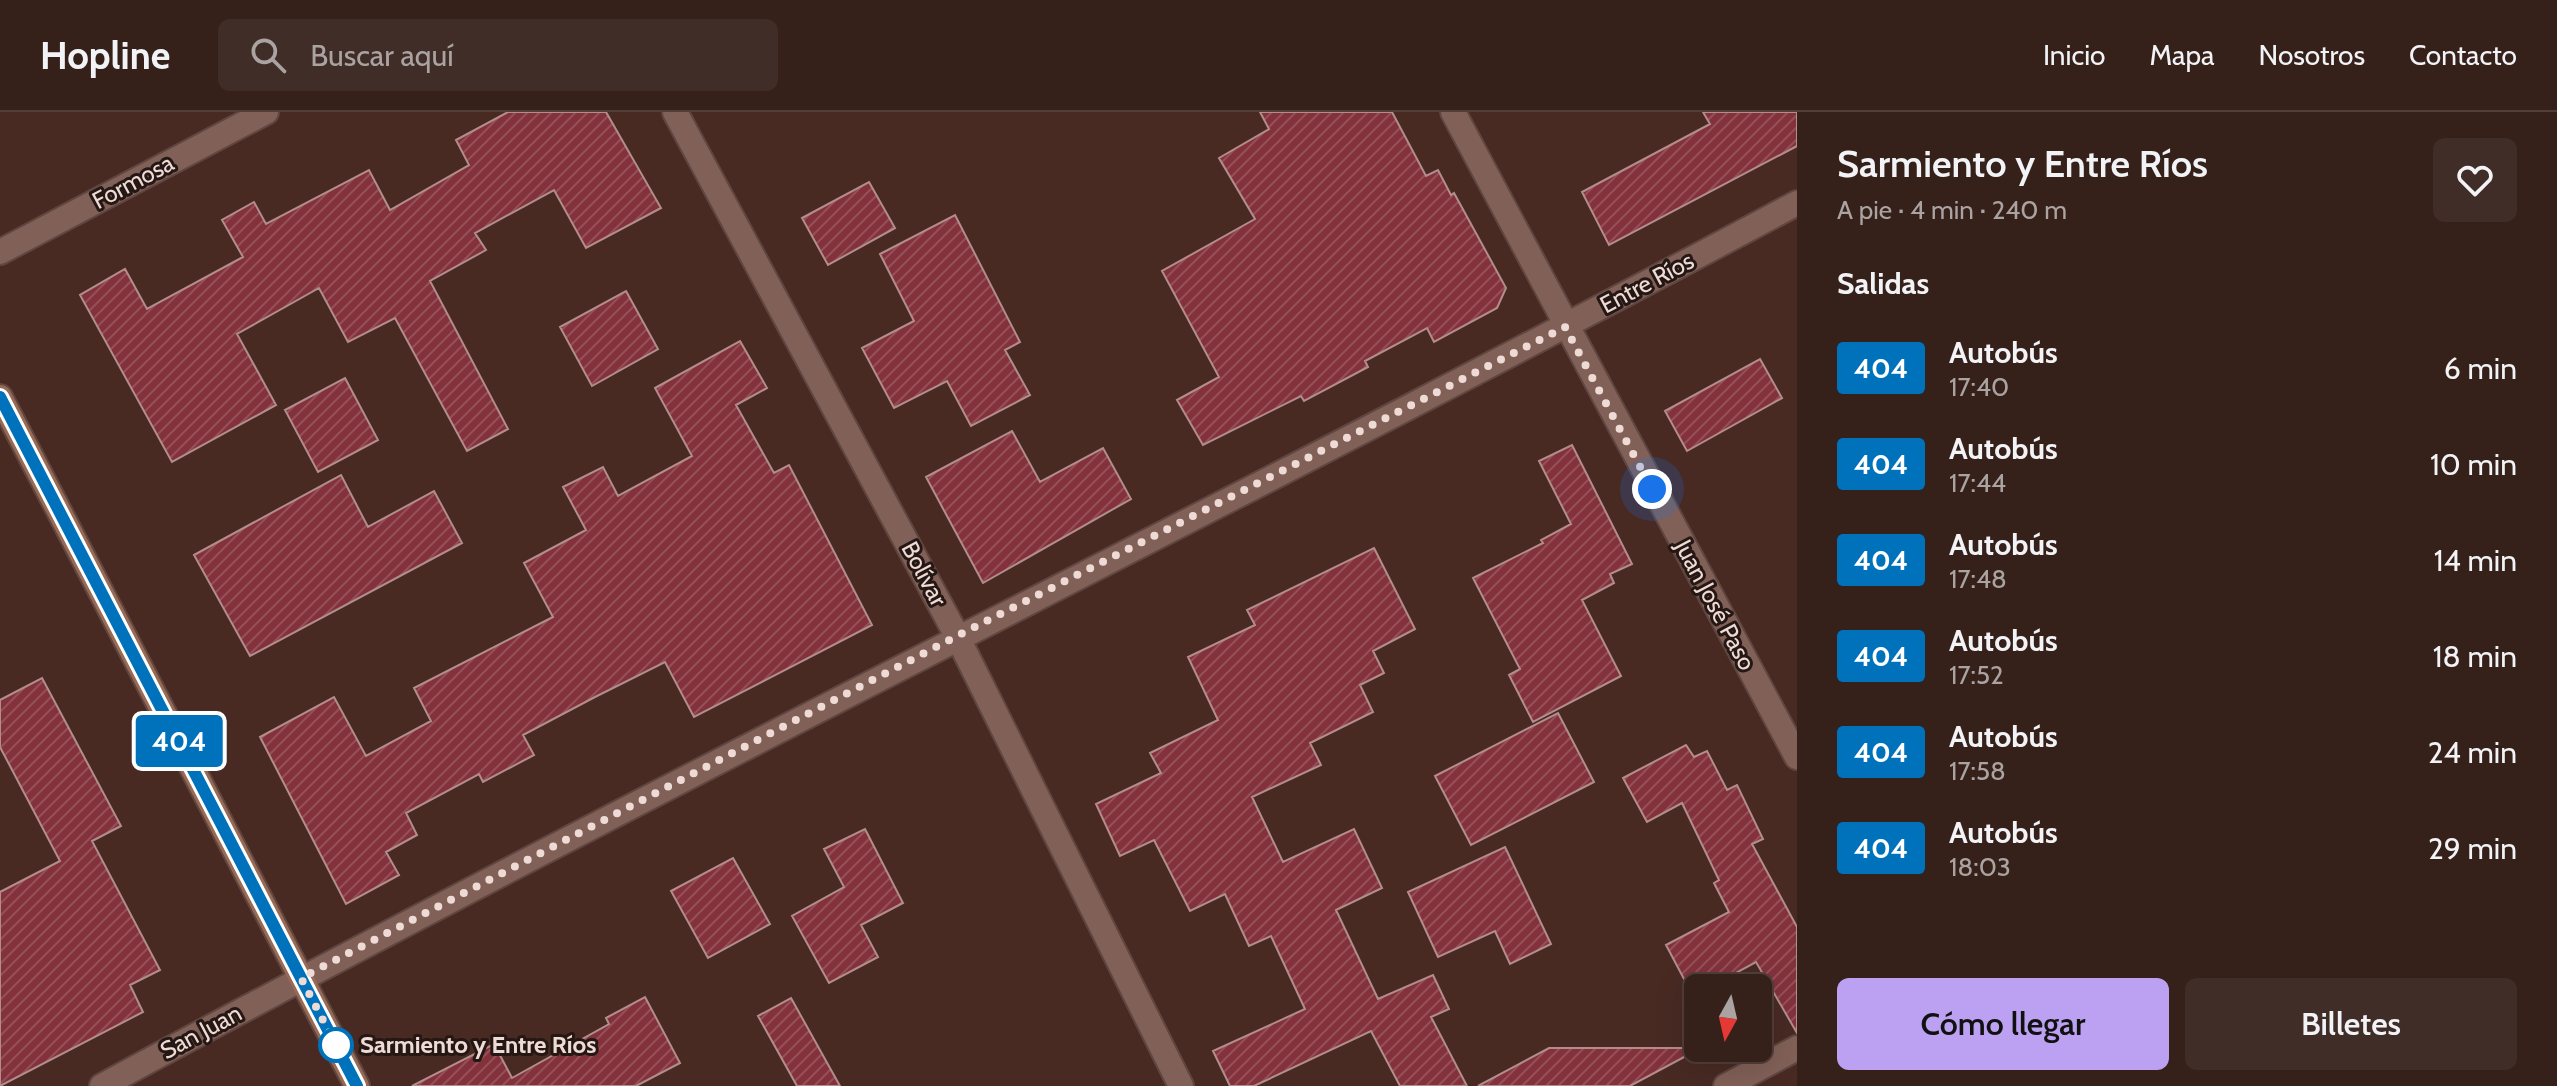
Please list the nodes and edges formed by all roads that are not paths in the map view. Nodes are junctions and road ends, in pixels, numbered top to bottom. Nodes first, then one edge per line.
1 (266, 112) edge
2 (675, 112) edge
3 (1453, 112) edge
4 (1797, 203) edge
5 (0, 252) edge
6 (1565, 327) junction
7 (0, 397) edge
8 (957, 636) junction
9 (1797, 757) edge
10 (301, 978) junction
11 (1797, 1048) edge
12 (102, 1086) edge
13 (357, 1086) edge
14 (1181, 1086) edge
15 (1726, 1086) edge

1 - 5 street, Formosa
2 - 8 street, Bolívar
3 - 6 street, Juan José Paso
4 - 6 street, Entre Ríos
6 - 8 street, Entre Ríos
6 - 9 street, Juan José Paso
7 - 10 main road
8 - 10 street, Entre Ríos
8 - 14 street, Bolívar
10 - 12 street, San Juan
10 - 13 main road
11 - 15 street

